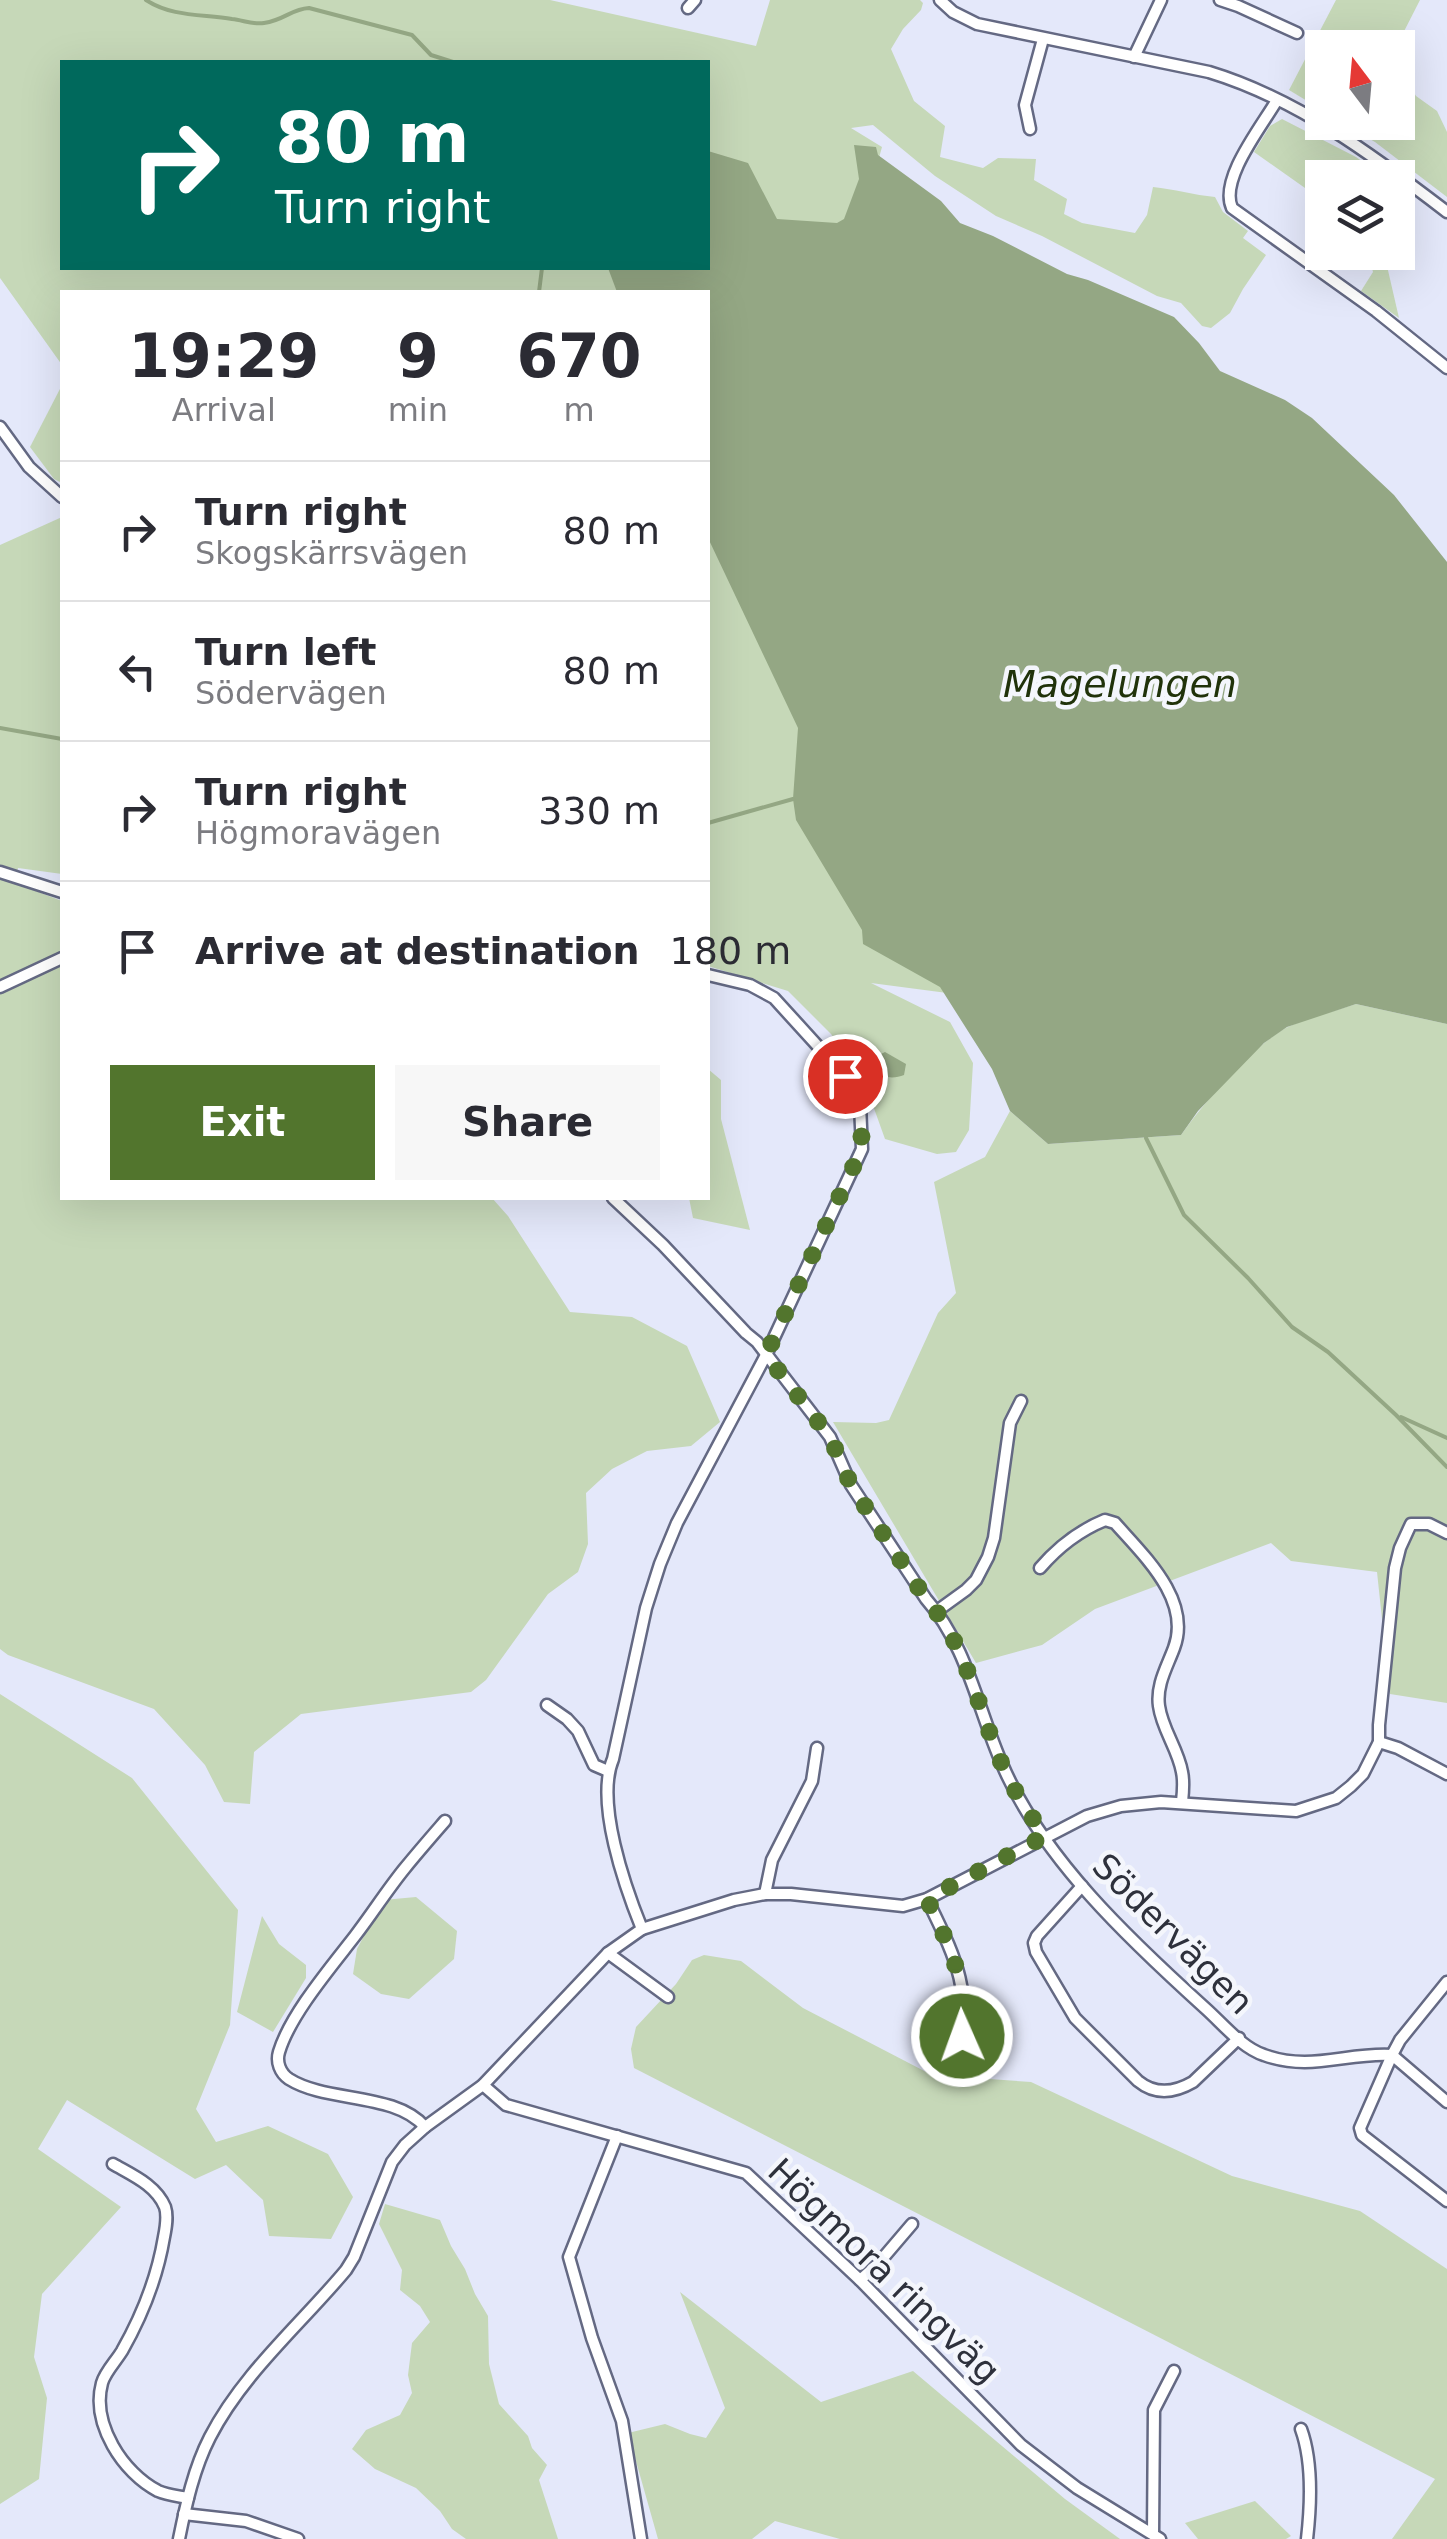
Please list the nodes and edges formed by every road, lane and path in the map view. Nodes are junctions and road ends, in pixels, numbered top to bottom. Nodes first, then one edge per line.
1 (940, 0) edge
2 (1161, 0) edge
3 (1220, 0) edge
4 (1240, 3) edge
5 (1298, 32) dead end
6 (1044, 39) junction
7 (1134, 58) junction
8 (1277, 100) junction
9 (1030, 129) dead end
10 (1447, 212) edge
11 (1447, 368) edge
12 (0, 427) edge
13 (60, 495) edge
14 (0, 872) edge
15 (60, 891) edge
16 (60, 959) edge
17 (710, 975) edge
18 (0, 986) edge
19 (615, 1200) edge
20 (766, 1355) junction
21 (1021, 1401) dead end
22 (1447, 1533) edge
23 (1040, 1568) dead end
24 (937, 1611) junction
25 (547, 1705) dead end
26 (1380, 1742) junction
27 (817, 1748) dead end
28 (608, 1771) junction
29 (1447, 1774) edge
30 (1182, 1802) junction
31 (446, 1821) dead end
32 (1045, 1836) junction
33 (1082, 1886) junction
34 (765, 1894) junction
35 (927, 1899) junction
36 (642, 1929) junction
37 (608, 1953) junction
38 (1447, 1982) edge
39 (668, 1997) dead end
40 (1239, 2038) junction
41 (1392, 2055) junction
42 (958, 2056) dead end
43 (483, 2085) junction
44 (1447, 2102) edge
45 (425, 2127) junction
46 (617, 2136) junction
47 (113, 2164) dead end
48 (1447, 2201) edge
49 (912, 2224) dead end
50 (860, 2280) junction
51 (1174, 2371) dead end
52 (1301, 2429) dead end
53 (188, 2498) junction
54 (184, 2514) junction
55 (1157, 2537) edge
56 (179, 2539) edge
57 (298, 2539) edge
58 (641, 2539) edge
59 (1307, 2539) edge

1 - 6 street
2 - 7 street
3 - 4 street
4 - 5 street
6 - 7 street
6 - 9 street
7 - 8 street
8 - 10 street
8 - 11 street
12 - 13 street
14 - 15 street
16 - 18 street
17 - 20 street
19 - 20 street, Södervägen
20 - 24 street, Södervägen
20 - 28 street
21 - 24 street
22 - 26 street
23 - 30 street
24 - 32 street, Södervägen
25 - 28 street
26 - 29 street
26 - 30 street
27 - 34 street
28 - 36 street
30 - 32 street
31 - 45 street
32 - 33 street, Södervägen
32 - 35 street
33 - 40 street, Södervägen
33 - 40 street
34 - 35 street
34 - 36 street
35 - 42 street
36 - 37 street
37 - 39 street
37 - 43 street
38 - 41 street
40 - 41 street, Södervägen
41 - 44 street
41 - 48 street
43 - 45 street
43 - 46 street, Högmora ringväg
45 - 53 street
46 - 50 street, Högmora ringväg
46 - 58 street
47 - 53 street
49 - 50 street
50 - 55 street, Högmora ringväg
51 - 55 street
52 - 59 street
53 - 54 street
54 - 56 street
54 - 57 street

